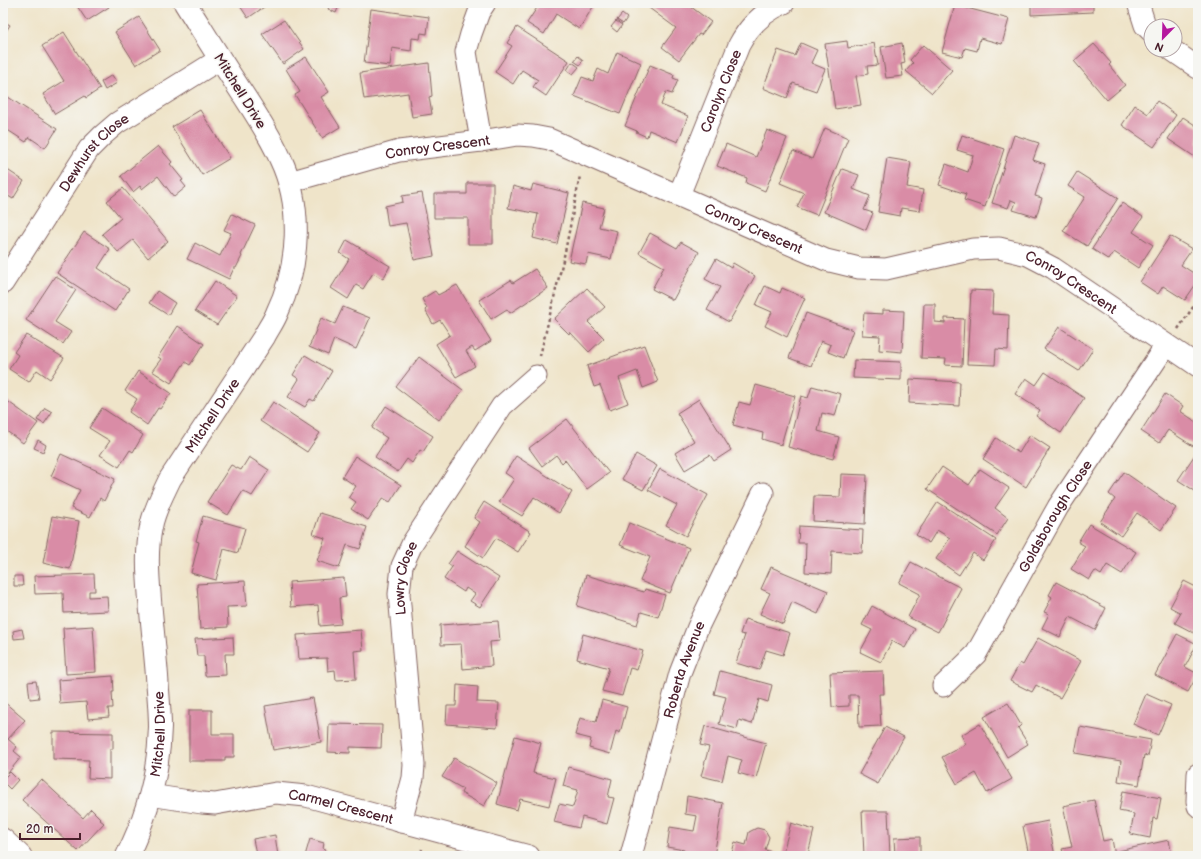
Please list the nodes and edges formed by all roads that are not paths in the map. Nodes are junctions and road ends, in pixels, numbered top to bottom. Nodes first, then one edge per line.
1 (185, 3) edge
2 (485, 3) edge
3 (784, 3) edge
4 (1138, 3) edge
5 (1143, 18) edge
6 (1183, 58) edge
7 (220, 59) junction
8 (1198, 68) edge
9 (481, 141) junction
10 (289, 182) junction
11 (679, 195) junction
12 (3, 283) edge
13 (1166, 345) junction
14 (1198, 366) edge
15 (536, 376) road end
16 (763, 493) dead end
17 (943, 686) dead end
18 (1198, 774) edge
19 (150, 795) junction
20 (1198, 806) edge
21 (401, 822) junction
22 (3, 839) edge
23 (21, 856) edge
24 (127, 856) edge
25 (529, 856) edge
26 (631, 856) edge

1 - 7 street, Mitchell Drive
2 - 9 street
3 - 11 street, Carolyn Close
4 - 5 street
6 - 8 street
7 - 10 street, Mitchell Drive
7 - 12 street, Dewhurst Close
9 - 10 street, Conroy Crescent
9 - 11 street, Conroy Crescent
10 - 19 street, Mitchell Drive
11 - 13 street, Conroy Crescent
13 - 14 street, Conroy Crescent
13 - 17 street, Goldsborough Close
15 - 21 street, Lowry Close
16 - 26 street, Roberta Avenue
18 - 20 street
19 - 21 street, Carmel Crescent
19 - 24 street, Mitchell Drive
21 - 25 street, Carmel Crescent
22 - 23 street

